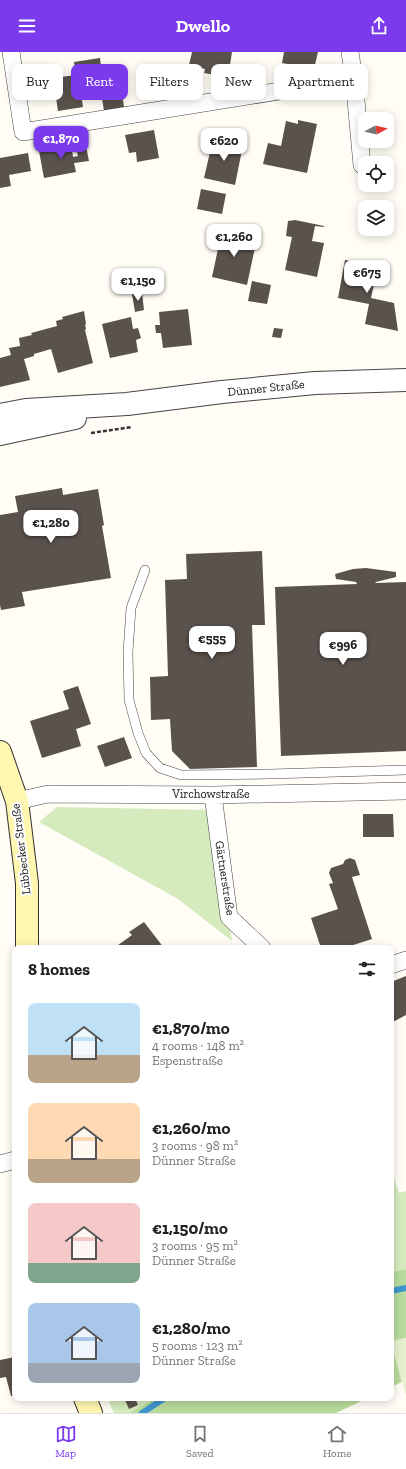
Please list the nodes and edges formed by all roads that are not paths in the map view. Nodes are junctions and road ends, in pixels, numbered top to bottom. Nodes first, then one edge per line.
1 (11, 52) edge
2 (350, 52) edge
3 (352, 64) edge
4 (274, 92) edge
5 (356, 100) edge
6 (361, 156) edge
7 (406, 380) edge
8 (127, 404) junction
9 (0, 415) edge
10 (0, 434) edge
11 (145, 570) dead end
12 (0, 752) edge
13 (406, 770) edge
14 (406, 791) edge
15 (213, 795) junction
16 (16, 801) junction
17 (27, 945) edge
18 (259, 945) edge
19 (406, 960) edge
20 (394, 964) edge
21 (12, 1161) edge
22 (0, 1164) edge
23 (86, 1401) edge
24 (91, 1413) edge

1 - 4 street
2 - 3 street
5 - 6 street
7 - 8 street, Dünner Straße
8 - 9 street, Dünner Straße
8 - 10 street, Dünner Straße
11 - 13 lane
12 - 16 main road, Lübbecker Straße
14 - 15 street, Virchowstraße
15 - 16 street, Virchowstraße
15 - 18 street, Gärtnerstraße
16 - 17 main road, Lübbecker Straße
19 - 20 street
21 - 22 street
23 - 24 main road

